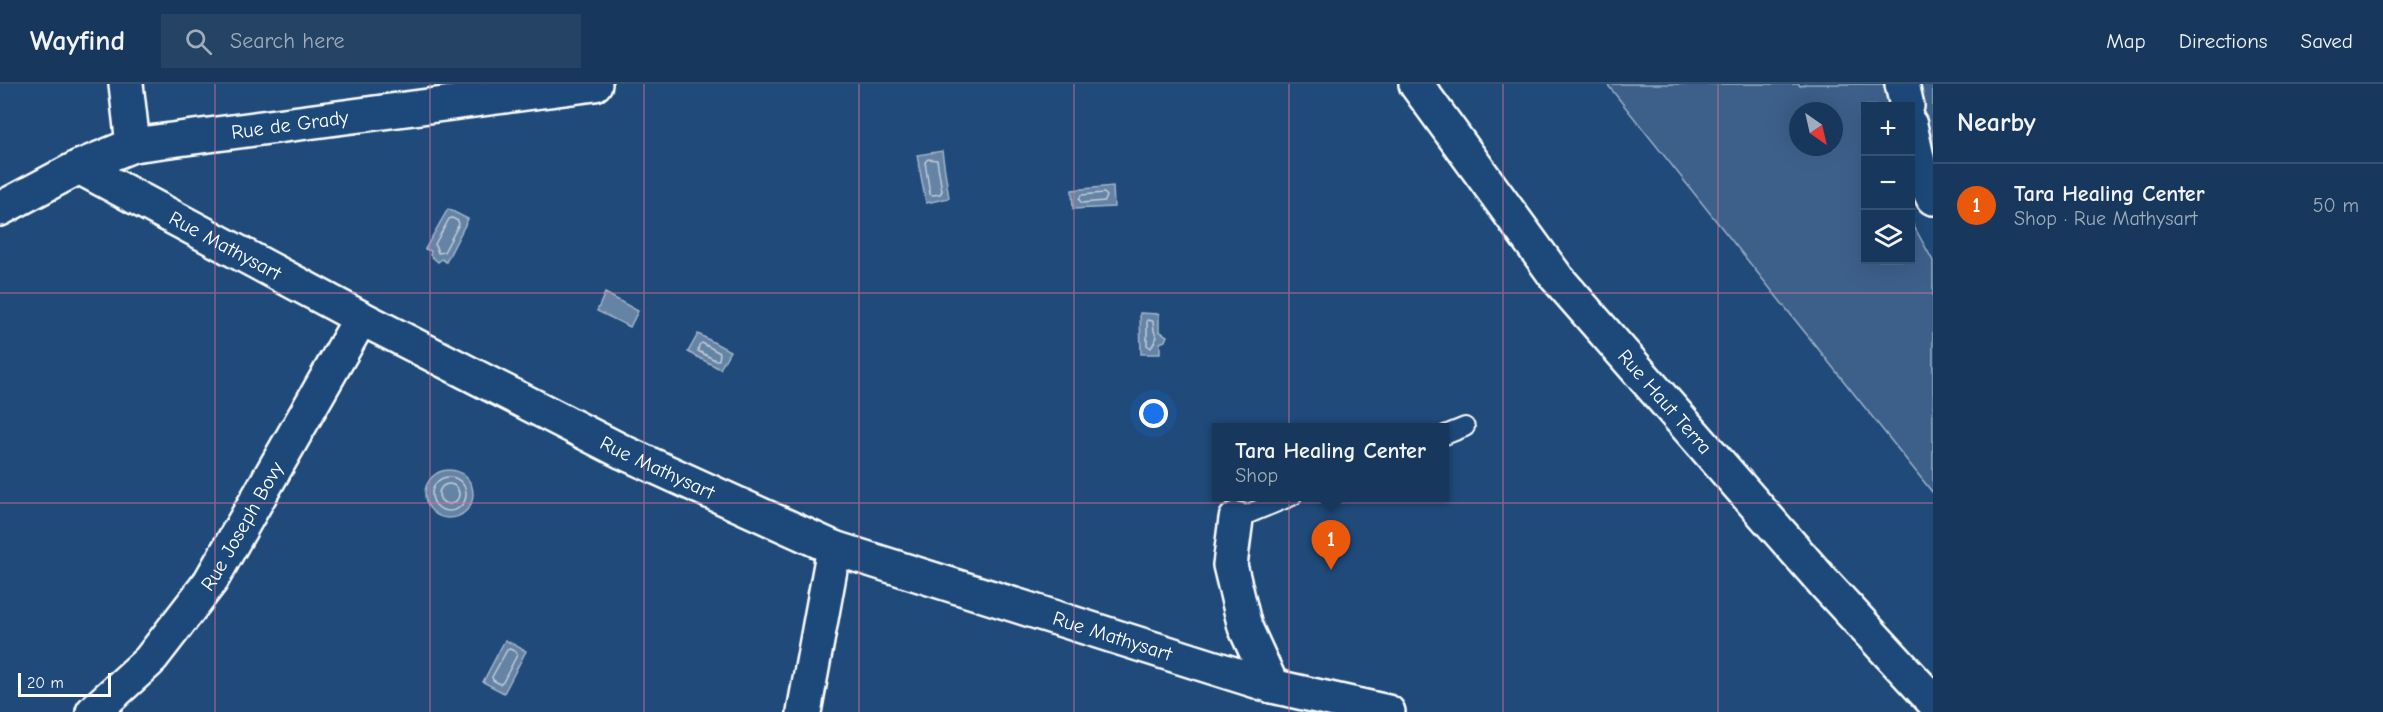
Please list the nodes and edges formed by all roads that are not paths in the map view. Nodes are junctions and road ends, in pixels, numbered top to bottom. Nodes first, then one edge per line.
1 (126, 84) edge
2 (595, 84) edge
3 (1416, 84) edge
4 (1902, 84) edge
5 (1906, 102) edge
6 (134, 145) junction
7 (1915, 145) edge
8 (79, 167) junction
9 (1933, 198) edge
10 (0, 209) edge
11 (361, 318) junction
12 (1465, 427) dead end
13 (1449, 433) edge
14 (1280, 501) edge
15 (1236, 519) joint
16 (834, 548) junction
17 (1272, 686) junction
18 (1933, 701) edge
19 (1318, 704) edge
20 (93, 712) edge
21 (804, 712) edge
22 (1388, 712) edge

1 - 6 street
2 - 6 street, Rue de Grady
3 - 18 street, Rue Haut Terra
4 - 5 street
6 - 8 street, Rue de Grady
7 - 9 street
8 - 10 street, Rue de Grady
8 - 11 street, Rue Mathysart
11 - 16 street, Rue Mathysart
11 - 20 street, Rue Joseph Bovy
12 - 13 lane
14 - 15 lane
15 - 17 street
16 - 17 street, Rue Mathysart
16 - 21 street
17 - 19 street, Rue Mathysart
19 - 22 street, Rue Mathysart

